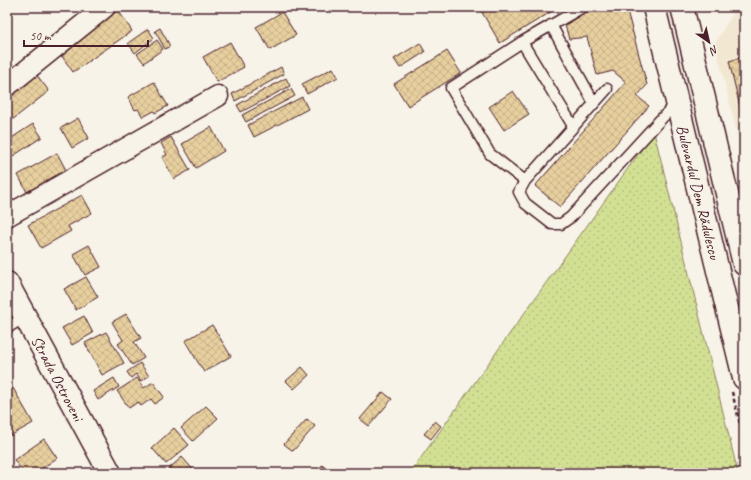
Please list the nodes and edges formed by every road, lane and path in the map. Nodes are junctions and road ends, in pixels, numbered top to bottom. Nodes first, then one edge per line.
1 (105, 7) edge
2 (583, 7) edge
3 (654, 7) edge
4 (682, 7) edge
5 (551, 25) junction
6 (522, 42) junction
7 (695, 59) junction
8 (668, 66) junction
9 (7, 86) edge
10 (607, 89) dead end
11 (218, 96) dead end
12 (594, 103) junction
13 (677, 103) junction
14 (573, 126) junction
15 (525, 181) junction
16 (7, 216) edge
17 (744, 264) edge
18 (7, 283) edge
19 (25, 317) junction
20 (7, 328) edge
21 (744, 378) edge
22 (110, 473) edge

1 - 9 street
2 - 5 lane
3 - 8 main road, Bulevardul Dem Rădulescu
4 - 7 main road, Bulevardul Dem Rădulescu
5 - 6 lane
5 - 12 lane
6 - 14 lane
6 - 15 lane
7 - 8 main road
7 - 17 main road, Bulevardul Dem Rădulescu
8 - 13 main road, Bulevardul Dem Rădulescu
10 - 12 lane
11 - 16 street
12 - 14 lane
13 - 15 lane
13 - 21 main road, Bulevardul Dem Rădulescu
14 - 15 lane
18 - 19 main road, Strada Ostroveni
19 - 20 lane
19 - 22 main road, Strada Ostroveni

